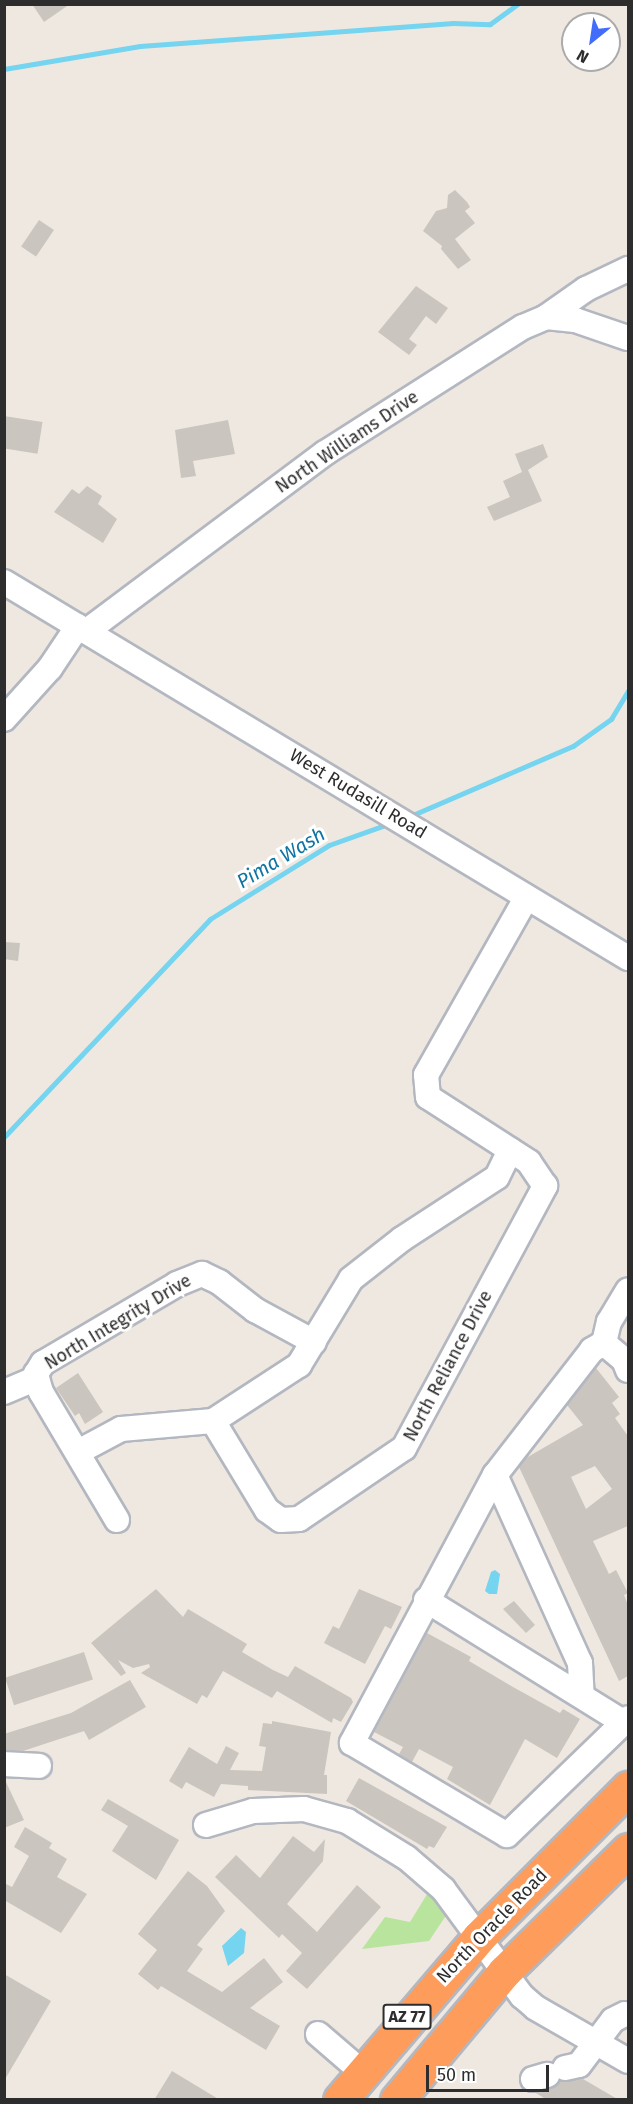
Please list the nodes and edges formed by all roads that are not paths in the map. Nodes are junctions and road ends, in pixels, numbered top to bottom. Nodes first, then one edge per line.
1 (623, 274) edge
2 (546, 316) junction
3 (628, 338) edge
4 (4, 582) edge
5 (82, 628) junction
6 (4, 719) edge
7 (526, 898) junction
8 (628, 958) edge
9 (510, 1150) junction
10 (628, 1290) edge
11 (314, 1342) junction
12 (604, 1342) junction
13 (628, 1370) edge
14 (37, 1378) junction
15 (4, 1392) edge
16 (213, 1420) junction
17 (78, 1452) junction
18 (495, 1475) junction
19 (117, 1520) dead end
20 (426, 1600) junction
21 (582, 1696) junction
22 (626, 1720) edge
23 (4, 1764) edge
24 (39, 1766) dead end
25 (628, 1788) edge
26 (206, 1825) dead end
27 (628, 1850) edge
28 (479, 1937) junction
29 (504, 1972) junction
30 (625, 2014) dead end
31 (318, 2034) dead end
32 (597, 2043) junction
33 (628, 2061) edge
34 (362, 2072) junction
35 (549, 2074) dead end
36 (340, 2100) edge
37 (396, 2100) edge

1 - 2 street, North Williams Drive
2 - 3 street
2 - 5 street, North Williams Drive
4 - 5 street, West Rudasill Road
5 - 6 street, North Williams Drive
5 - 7 street, West Rudasill Road
7 - 8 street, West Rudasill Road
7 - 9 street
9 - 11 street
9 - 16 street, North Reliance Drive
10 - 12 street
11 - 14 street, North Integrity Drive
11 - 16 street
12 - 13 street
12 - 18 street
14 - 15 street
14 - 17 street, North Integrity Drive
16 - 17 street
17 - 19 street, North Integrity Drive
18 - 20 street
18 - 21 street
20 - 21 street
20 - 22 street
21 - 22 street
23 - 24 street
25 - 28 highway, North Oracle Road / AZ 77
26 - 28 street
27 - 29 highway, AZ 77
28 - 29 street
28 - 34 highway, North Oracle Road / AZ 77
29 - 32 street
29 - 37 highway, AZ 77
30 - 32 street
31 - 34 street
32 - 33 street
32 - 35 street
34 - 36 highway, North Oracle Road / AZ 77

